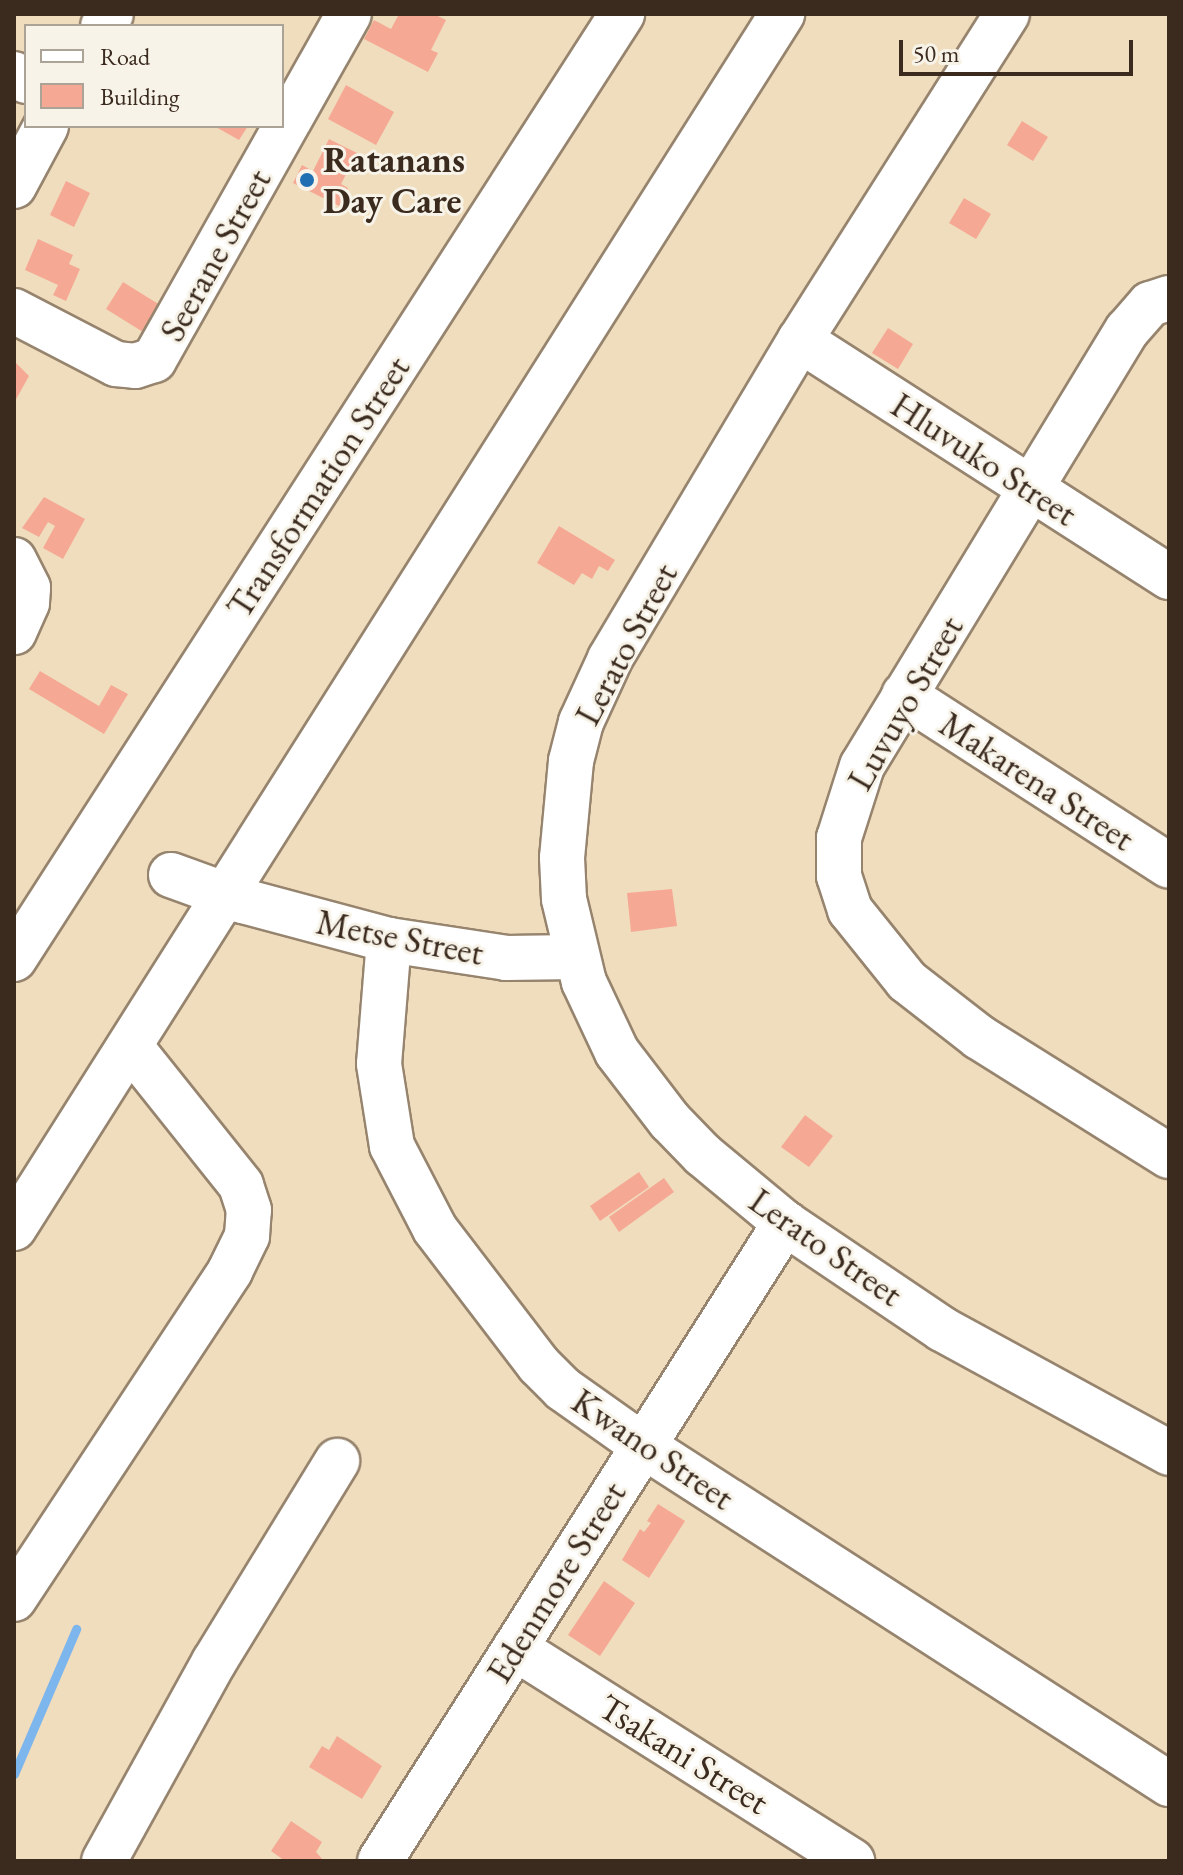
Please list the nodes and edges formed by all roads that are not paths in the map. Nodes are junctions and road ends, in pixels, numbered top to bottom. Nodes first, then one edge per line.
1 (349, 14) edge
2 (622, 14) edge
3 (782, 14) edge
4 (1007, 14) edge
5 (45, 128) edge
6 (14, 186) edge
7 (1169, 298) edge
8 (14, 311) edge
9 (800, 340) junction
10 (1032, 490) junction
11 (14, 560) edge
12 (1169, 577) edge
13 (14, 632) edge
14 (904, 695) junction
15 (1169, 866) edge
16 (171, 875) dead end
17 (226, 896) junction
18 (389, 940) junction
19 (576, 957) junction
20 (14, 959) edge
21 (130, 1046) junction
22 (1169, 1156) edge
23 (785, 1223) junction
24 (14, 1228) edge
25 (642, 1445) junction
26 (1169, 1453) edge
27 (337, 1461) dead end
28 (14, 1599) edge
29 (515, 1648) junction
30 (1169, 1784) edge
31 (388, 1858) edge
32 (104, 1861) edge
33 (852, 1861) edge

1 - 8 street, Seerane Street
2 - 20 street, Transformation Street
3 - 17 street
4 - 9 street, Lerato Street
5 - 6 street
7 - 10 street, Luvuyo Street
9 - 10 street, Hluvuko Street
9 - 19 street, Lerato Street
10 - 12 street, Hluvuko Street
10 - 14 street, Luvuyo Street
11 - 13 street
14 - 15 street, Makarena Street
14 - 22 street, Luvuyo Street
16 - 17 street, Metse Street
17 - 18 street, Metse Street
17 - 21 street
18 - 19 street, Metse Street
18 - 25 street, Kwano Street
19 - 23 street, Lerato Street
21 - 24 street
21 - 28 street
23 - 25 street, Edenmore Street
23 - 26 street, Lerato Street
25 - 29 street, Edenmore Street
25 - 30 street, Kwano Street
27 - 32 street
29 - 31 street, Edenmore Street
29 - 33 street, Tsakani Street

